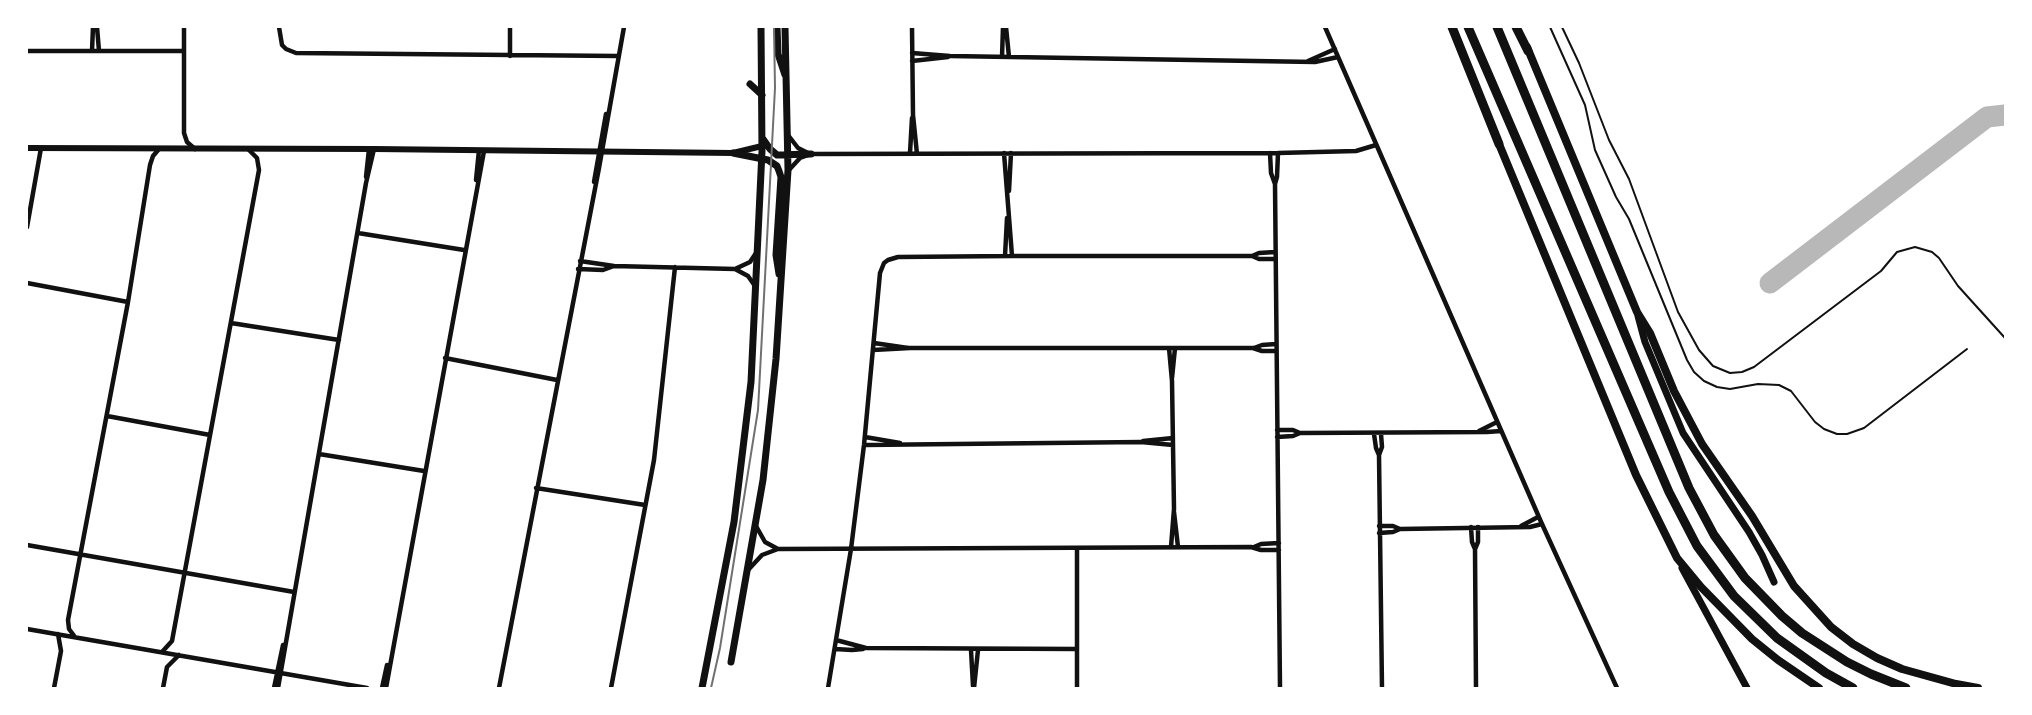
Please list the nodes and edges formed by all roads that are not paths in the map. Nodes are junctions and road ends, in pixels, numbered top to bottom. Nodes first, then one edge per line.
1 (95, 27) edge
2 (184, 27) edge
3 (279, 27) edge
4 (510, 27) edge
5 (624, 27) edge
6 (761, 27) edge
7 (777, 27) edge
8 (785, 27) edge
9 (912, 27) edge
10 (1005, 27) edge
11 (1325, 27) edge
12 (1452, 27) edge
13 (1468, 27) edge
14 (1497, 27) edge
15 (1516, 27) edge
16 (1521, 27) edge
17 (1550, 27) edge
18 (1562, 27) edge
19 (1335, 49) junction
20 (27, 51) edge
21 (92, 51) junction
22 (99, 51) junction
23 (184, 51) junction
24 (1528, 51) junction
25 (912, 53) junction
26 (510, 56) junction
27 (618, 56) junction
28 (950, 56) junction
29 (1002, 57) junction
30 (1009, 57) junction
31 (1338, 57) junction
32 (912, 60) junction
33 (1308, 61) junction
34 (786, 78) junction
35 (750, 84) dead end
36 (762, 95) junction
37 (912, 115) junction
38 (787, 132) junction
39 (184, 133) junction
40 (762, 137) junction
41 (1499, 144) joint
42 (1376, 145) junction
43 (762, 146) junction
44 (27, 148) edge
45 (41, 148) junction
46 (159, 148) junction
47 (175, 149) junction
48 (195, 149) junction
49 (248, 149) junction
50 (372, 149) junction
51 (481, 151) junction
52 (600, 152) junction
53 (733, 153) junction
54 (909, 153) junction
55 (1004, 153) junction
56 (1011, 153) junction
57 (1270, 153) junction
58 (1278, 153) junction
59 (811, 154) junction
60 (916, 154) junction
61 (788, 156) junction
62 (762, 159) junction
63 (787, 176) junction
64 (1275, 184) junction
65 (1008, 194) junction
66 (1008, 216) junction
67 (27, 227) edge
68 (358, 233) junction
69 (759, 248) junction
70 (464, 250) junction
71 (1275, 252) junction
72 (1005, 256) junction
73 (1012, 256) junction
74 (1252, 256) junction
75 (1275, 259) junction
76 (580, 261) junction
77 (614, 266) junction
78 (675, 267) junction
79 (735, 268) junction
80 (578, 269) junction
81 (781, 279) junction
82 (27, 283) edge
83 (757, 288) junction
84 (128, 302) junction
85 (1637, 312) junction
86 (231, 323) junction
87 (2005, 338) edge
88 (339, 340) junction
89 (874, 344) junction
90 (1276, 344) junction
91 (910, 348) junction
92 (1172, 348) junction
93 (1254, 348) junction
94 (1966, 349) dead end
95 (873, 350) junction
96 (1276, 351) junction
97 (445, 358) junction
98 (557, 380) junction
99 (107, 416) junction
100 (1497, 422) junction
101 (1277, 430) junction
102 (1479, 431) junction
103 (1501, 431) junction
104 (1300, 433) junction
105 (1374, 434) junction
106 (1381, 434) junction
107 (210, 435) junction
108 (865, 437) junction
109 (1277, 437) junction
110 (1173, 438) junction
111 (1141, 442) junction
112 (902, 443) junction
113 (864, 445) junction
114 (1173, 445) junction
115 (319, 454) junction
116 (1379, 454) junction
117 (424, 471) junction
118 (536, 488) junction
119 (645, 505) junction
120 (1174, 509) junction
121 (1539, 517) junction
122 (756, 524) junction
123 (1542, 524) junction
124 (1379, 526) junction
125 (1521, 526) junction
126 (1471, 527) junction
127 (1478, 527) junction
128 (1400, 529) junction
129 (1379, 532) junction
130 (1278, 543) junction
131 (27, 545) edge
132 (1171, 547) junction
133 (1178, 547) junction
134 (1254, 547) junction
135 (1077, 548) junction
136 (778, 549) junction
137 (851, 549) junction
138 (1475, 549) junction
139 (1279, 550) junction
140 (80, 555) junction
141 (1677, 558) junction
142 (184, 573) junction
143 (747, 574) junction
144 (1774, 582) dead end
145 (294, 592) junction
146 (27, 629) edge
147 (58, 634) junction
148 (75, 637) junction
149 (836, 640) junction
150 (866, 648) junction
151 (835, 649) junction
152 (1077, 649) junction
153 (971, 650) junction
154 (978, 650) junction
155 (392, 651) junction
156 (162, 652) junction
157 (179, 656) junction
158 (731, 662) dead end
159 (279, 673) junction
160 (54, 688) edge
161 (163, 688) edge
162 (276, 688) edge
163 (367, 688) edge
164 (382, 688) edge
165 (386, 688) edge
166 (497, 688) edge
167 (611, 688) edge
168 (702, 688) edge
169 (828, 688) edge
170 (974, 688) edge
171 (1077, 688) edge
172 (1280, 688) edge
173 (1382, 688) edge
174 (1476, 688) edge
175 (1617, 688) edge
176 (1747, 688) edge
177 (1819, 688) edge
178 (1853, 688) edge
179 (1906, 688) edge
180 (1978, 688) edge

1 - 21 street
1 - 22 street
2 - 23 street
3 - 26 street
4 - 26 street
5 - 27 street
6 - 36 main road
7 - 34 main road
8 - 34 main road
9 - 25 street
10 - 29 street
10 - 30 street
11 - 19 street
12 - 41 highway
13 - 178 highway
14 - 179 highway
15 - 24 highway
16 - 24 main road
17 - 94 lane
18 - 87 lane
19 - 31 street
19 - 33 street
20 - 21 street
21 - 22 street
22 - 23 street
23 - 39 street
24 - 85 main road
25 - 28 street
25 - 32 street
26 - 27 street
27 - 52 street
28 - 29 street
28 - 32 street
29 - 30 street
30 - 33 street
31 - 33 street
31 - 42 street
32 - 37 street
34 - 38 main road
35 - 36 main road
36 - 40 main road
37 - 54 street
37 - 60 street
38 - 59 street
38 - 61 main road
39 - 47 street
39 - 48 street
40 - 43 main road
40 - 61 main road
41 - 141 main road
42 - 58 street
42 - 100 street
43 - 53 street
43 - 62 main road
44 - 45 street
45 - 46 street
45 - 67 street
46 - 47 street
46 - 84 street
47 - 48 street
48 - 49 street
49 - 50 street
49 - 86 street
50 - 51 street
50 - 68 street
51 - 52 street
51 - 70 street
52 - 53 street
52 - 76 street
53 - 62 main road
54 - 59 street
54 - 60 street
55 - 56 street
55 - 60 street
55 - 65 street
56 - 57 street
56 - 65 street
57 - 58 street
57 - 64 street
58 - 64 street
59 - 61 main road
59 - 63 street
61 - 63 main road
62 - 69 main road
62 - 81 main road
63 - 81 main road
64 - 71 street
65 - 66 street
66 - 72 street
66 - 73 street
68 - 70 street
68 - 88 street
69 - 79 street
69 - 83 main road
70 - 97 street
71 - 74 street
71 - 75 street
72 - 73 street
72 - 89 street
73 - 74 street
74 - 75 street
75 - 90 street
76 - 77 street
76 - 80 street
77 - 78 street
77 - 80 street
78 - 79 street
78 - 119 street
79 - 83 street
80 - 98 street
81 - 122 main road
82 - 84 street
83 - 168 main road
84 - 99 street
85 - 144 main road
85 - 180 main road
86 - 88 street
86 - 107 street
88 - 115 street
89 - 91 street
89 - 95 street
90 - 93 street
90 - 96 street
91 - 92 street
91 - 95 street
92 - 93 street
92 - 110 street
93 - 96 street
95 - 108 street
96 - 101 street
97 - 98 street
97 - 117 street
98 - 118 street
99 - 107 street
99 - 140 street
100 - 102 street
100 - 103 street
101 - 104 street
101 - 109 street
102 - 103 street
102 - 106 street
103 - 121 street
104 - 105 street
104 - 109 street
105 - 106 street
105 - 116 street
106 - 116 street
107 - 142 street
108 - 112 street
108 - 113 street
109 - 130 street
110 - 111 street
110 - 114 street
111 - 112 street
111 - 114 street
112 - 113 street
113 - 137 street
114 - 120 street
115 - 117 street
115 - 145 street
116 - 124 street
117 - 155 street
118 - 119 street
118 - 166 street
119 - 167 street
120 - 132 street
120 - 133 street
121 - 123 street
121 - 125 street
122 - 136 street
122 - 143 main road
123 - 125 street
123 - 175 street
124 - 128 street
124 - 129 street
125 - 127 street
126 - 127 street
126 - 128 street
126 - 138 street
127 - 138 street
128 - 129 street
129 - 173 street
130 - 134 street
130 - 139 street
131 - 140 street
132 - 133 street
132 - 135 street
133 - 134 street
134 - 139 street
135 - 137 street
135 - 152 street
136 - 137 street
136 - 143 street
137 - 149 street
138 - 174 street
139 - 172 street
140 - 142 street
140 - 148 street
141 - 176 main road
141 - 177 main road
142 - 145 street
142 - 156 street
143 - 158 main road
145 - 159 street
146 - 147 street
147 - 148 street
147 - 160 street
148 - 156 street
149 - 150 street
149 - 151 street
150 - 151 street
150 - 153 street
151 - 169 street
152 - 154 street
152 - 171 street
153 - 154 street
153 - 170 street
154 - 170 street
155 - 164 street
155 - 165 street
156 - 157 street
157 - 159 street
157 - 161 street
159 - 162 street
159 - 163 street

